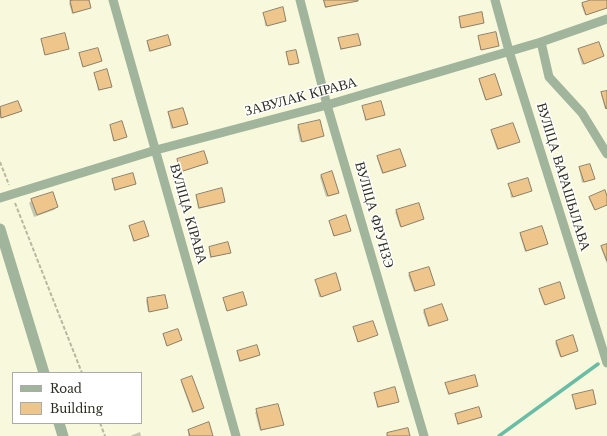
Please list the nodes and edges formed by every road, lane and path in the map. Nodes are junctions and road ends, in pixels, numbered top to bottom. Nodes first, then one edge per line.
1 (113, 0) edge
2 (300, 0) edge
3 (495, 0) edge
4 (607, 19) edge
5 (541, 42) junction
6 (509, 51) junction
7 (328, 106) junction
8 (156, 150) junction
9 (607, 154) edge
10 (0, 162) edge
11 (12, 194) junction
12 (0, 198) edge
13 (0, 229) edge
14 (607, 363) edge
15 (44, 372) edge
16 (82, 372) edge
17 (59, 424) edge
18 (100, 424) edge
19 (63, 436) edge
20 (105, 436) edge
21 (236, 436) edge
22 (424, 436) edge

1 - 8 street, ВУЛІЦА КІРАВА
2 - 7 street, ВУЛІЦА ФРУНЗЭ
3 - 6 street, ВУЛІЦА ВАРАШЫЛАВА
4 - 5 street, ЗАВУЛАК КІРАВА
5 - 6 street, ЗАВУЛАК КІРАВА
5 - 9 street
6 - 7 street, ЗАВУЛАК КІРАВА
6 - 14 street, ВУЛІЦА ВАРАШЫЛАВА
7 - 8 street, ЗАВУЛАК КІРАВА
7 - 22 street, ВУЛІЦА ФРУНЗЭ
8 - 11 street, ЗАВУЛАК КІРАВА
8 - 21 street, ВУЛІЦА КІРАВА
10 - 11 path
11 - 12 street, ЗАВУЛАК КІРАВА
11 - 16 path
13 - 15 street
17 - 19 street
18 - 20 path

